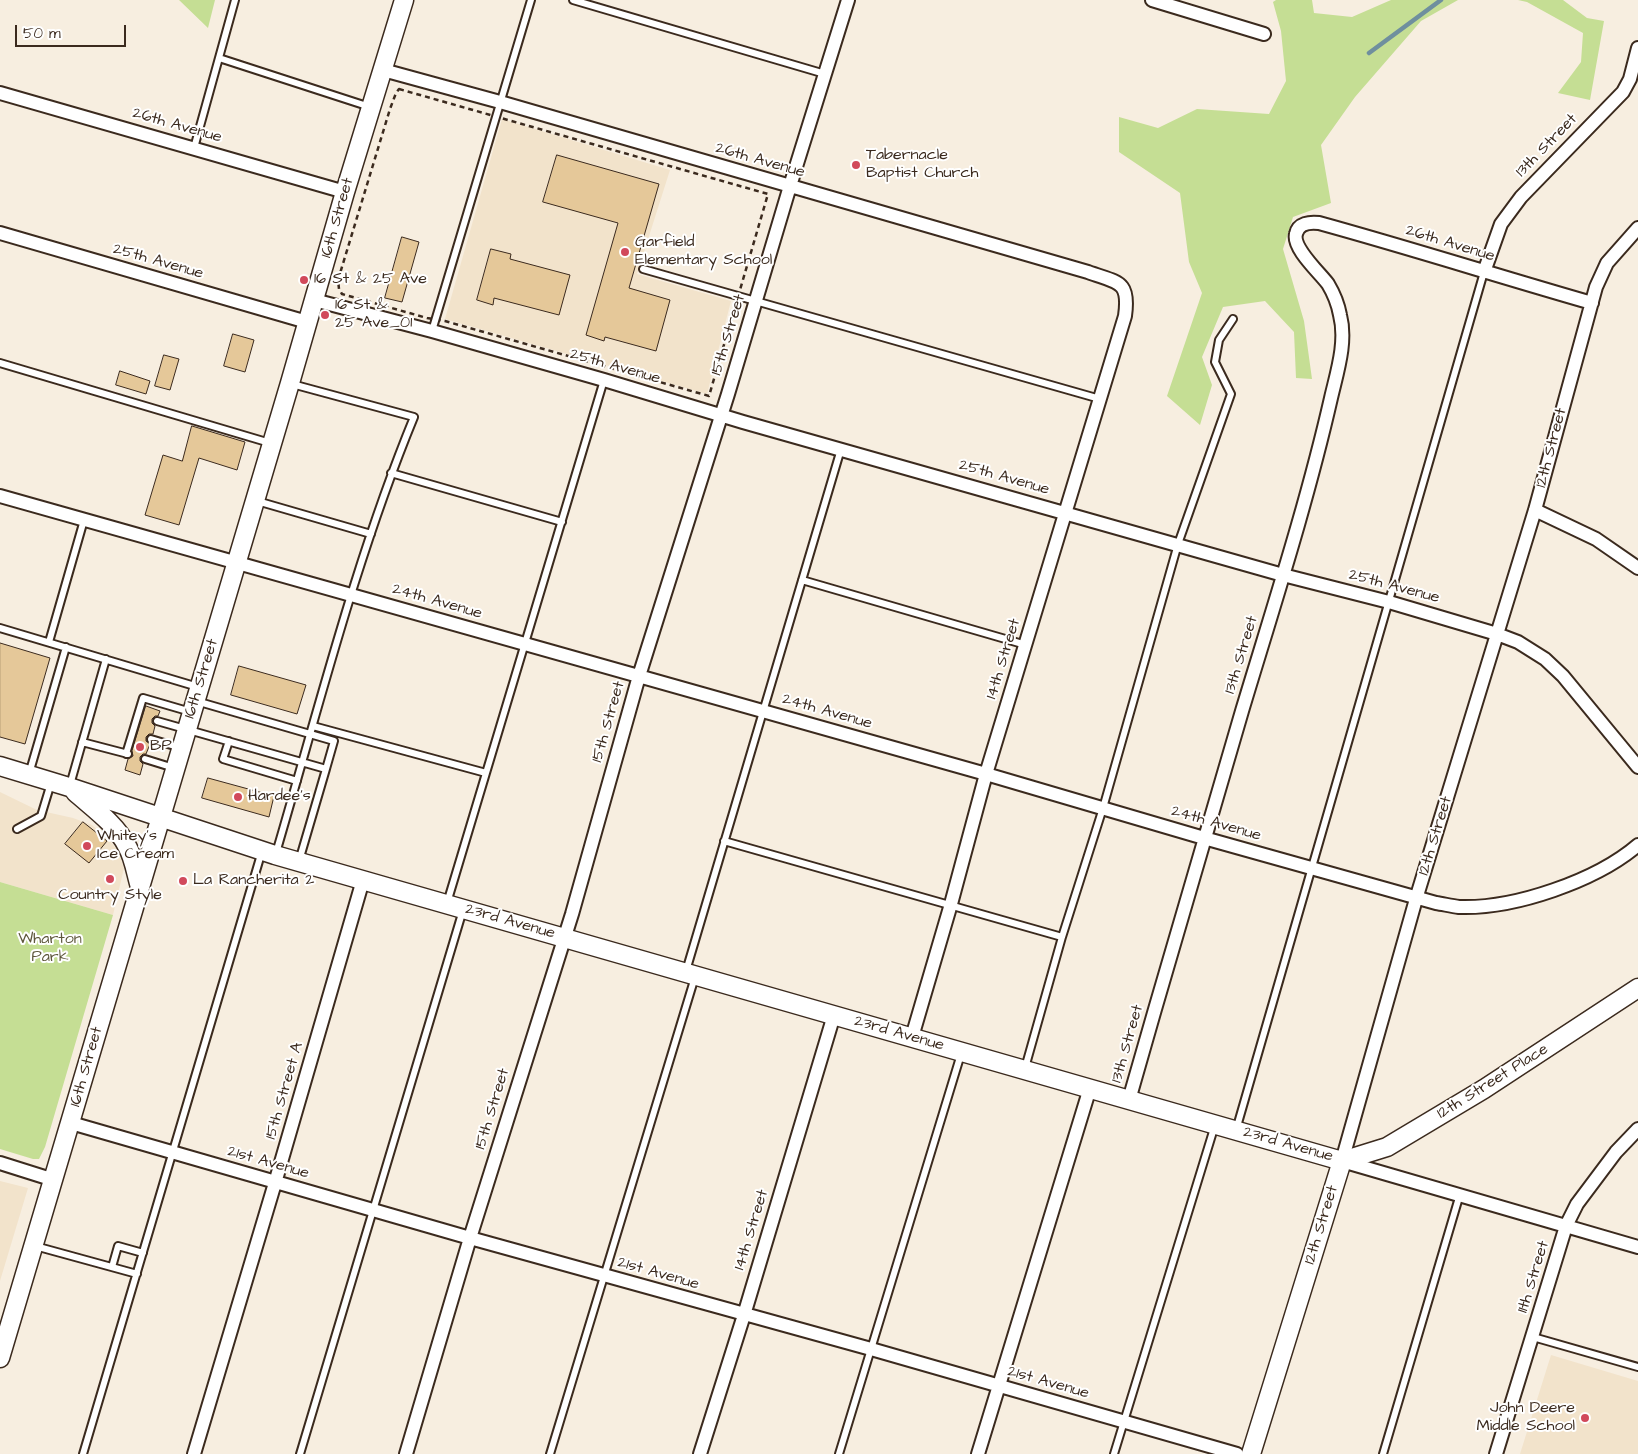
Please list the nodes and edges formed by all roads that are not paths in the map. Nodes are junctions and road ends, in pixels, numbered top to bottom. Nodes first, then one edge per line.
1 (235, 0) edge
2 (404, 0) edge
3 (532, 0) edge
4 (572, 0) edge
5 (847, 0) edge
6 (1152, 0) edge
7 (1264, 34) dead end
8 (1638, 48) edge
9 (219, 58) junction
10 (383, 70) junction
11 (824, 74) junction
12 (0, 93) edge
13 (500, 102) junction
14 (371, 108) junction
15 (194, 148) junction
16 (790, 186) junction
17 (345, 192) junction
18 (1300, 227) joint
19 (1638, 228) edge
20 (0, 233) edge
21 (643, 269) dead end
22 (1484, 272) junction
23 (1126, 290) joint
24 (314, 300) junction
25 (756, 300) junction
26 (1592, 303) junction
27 (1233, 320) dead end
28 (307, 322) junction
29 (434, 325) junction
30 (0, 364) edge
31 (604, 380) junction
32 (290, 383) junction
33 (1100, 399) junction
34 (721, 415) junction
35 (271, 444) junction
36 (841, 449) junction
37 (391, 474) junction
38 (0, 496) edge
39 (255, 500) junction
40 (1535, 510) junction
41 (1066, 513) junction
42 (84, 520) junction
43 (562, 522) junction
44 (371, 534) junction
45 (1178, 544) junction
46 (236, 563) junction
47 (1638, 568) edge
48 (1283, 575) junction
49 (802, 580) junction
50 (351, 595) junction
51 (1389, 602) junction
52 (0, 628) edge
53 (1497, 634) junction
54 (49, 642) junction
55 (525, 644) junction
56 (1026, 645) junction
57 (66, 647) junction
58 (106, 659) junction
59 (639, 676) junction
60 (193, 707) junction
61 (763, 711) junction
62 (157, 720) dead end
63 (313, 726) junction
64 (311, 734) junction
65 (151, 739) dead end
66 (229, 741) junction
67 (82, 742) junction
68 (181, 748) junction
69 (145, 759) dead end
70 (303, 761) junction
71 (0, 766) edge
72 (1638, 767) edge
73 (175, 768) junction
74 (326, 769) junction
75 (486, 773) junction
76 (986, 774) junction
77 (29, 775) junction
78 (297, 781) junction
79 (51, 782) junction
80 (69, 787) junction
81 (1103, 808) junction
82 (161, 818) junction
83 (17, 829) dead end
84 (1204, 838) junction
85 (724, 841) junction
86 (1638, 845) edge
87 (268, 853) junction
88 (298, 862) junction
89 (1312, 869) junction
90 (363, 880) junction
91 (140, 887) junction
92 (1416, 899) junction
93 (951, 904) junction
94 (455, 907) junction
95 (1062, 937) junction
96 (564, 938) junction
97 (690, 974) junction
98 (1638, 988) edge
99 (834, 1015) junction
100 (912, 1037) junction
101 (962, 1052) junction
102 (1025, 1069) junction
103 (1090, 1088) junction
104 (1129, 1100) junction
105 (71, 1123) junction
106 (1215, 1124) junction
107 (1638, 1129) edge
108 (1236, 1130) junction
109 (173, 1152) junction
110 (1342, 1161) junction
111 (0, 1163) edge
112 (54, 1180) junction
113 (275, 1183) junction
114 (1460, 1194) junction
115 (374, 1210) junction
116 (1566, 1226) junction
117 (470, 1238) junction
118 (34, 1245) junction
119 (1638, 1246) edge
120 (143, 1253) junction
121 (112, 1267) junction
122 (136, 1274) junction
123 (603, 1276) junction
124 (744, 1315) junction
125 (1532, 1337) junction
126 (872, 1349) junction
127 (0, 1358) edge
128 (1638, 1368) edge
129 (999, 1386) junction
130 (1124, 1421) junction
131 (83, 1454) edge
132 (194, 1454) edge
133 (300, 1454) edge
134 (406, 1454) edge
135 (550, 1454) edge
136 (700, 1454) edge
137 (839, 1454) edge
138 (978, 1454) edge
139 (1114, 1454) edge
140 (1237, 1454) edge
141 (1251, 1454) edge
142 (1384, 1454) edge
143 (1496, 1454) edge

1 - 9 lane
2 - 10 street, 16th Street
3 - 13 lane
4 - 11 lane
5 - 11 street, 15th Street
6 - 7 street
8 - 22 street, 13th Street
9 - 14 lane
9 - 15 lane
10 - 13 street, 26th Avenue
10 - 14 street, 16th Street
11 - 16 street, 15th Street
12 - 15 street, 26th Avenue
13 - 16 street, 26th Avenue
13 - 29 lane
14 - 17 street, 16th Street
15 - 17 street, 26th Avenue
16 - 23 street, 26th Avenue
16 - 25 street, 15th Street
17 - 24 street, 16th Street
18 - 22 street, 26th Avenue
18 - 48 street, 13th Street
19 - 26 street, 12th Street
20 - 28 street, 25th Avenue
21 - 25 lane
22 - 26 street, 26th Avenue
22 - 51 lane
23 - 33 street, 14th Street
24 - 28 street, 16th Street
24 - 29 street, 25th Avenue
25 - 33 lane
25 - 34 street, 15th Street
26 - 40 street, 12th Street
27 - 45 lane
28 - 32 street, 16th Street
29 - 31 street, 25th Avenue
30 - 35 lane
31 - 34 street, 25th Avenue
31 - 43 lane
32 - 35 street, 16th Street
32 - 37 lane
33 - 41 street, 14th Street
34 - 36 street, 25th Avenue
34 - 59 street, 15th Street
35 - 39 street, 16th Street
36 - 41 street, 25th Avenue
36 - 49 lane
37 - 43 lane
37 - 44 lane
38 - 42 street, 24th Avenue
39 - 44 lane
39 - 46 street, 16th Street
40 - 47 street
40 - 53 street, 12th Street
41 - 45 street, 25th Avenue
41 - 56 street, 14th Street
42 - 46 street, 24th Avenue
42 - 54 lane
43 - 55 lane
44 - 50 lane
45 - 48 street, 25th Avenue
45 - 81 lane
46 - 50 street, 24th Avenue
46 - 60 street, 16th Street
48 - 51 street, 25th Avenue
48 - 84 street, 13th Street
49 - 56 lane
49 - 61 lane
50 - 55 street, 24th Avenue
50 - 63 lane
51 - 53 street, 25th Avenue
51 - 89 lane
52 - 54 lane
53 - 72 street, 25th Avenue
53 - 92 street, 12th Street
54 - 57 lane
55 - 59 street, 24th Avenue
55 - 75 lane
56 - 76 street, 14th Street
57 - 58 lane
57 - 77 lane
58 - 60 lane
58 - 67 lane
59 - 61 street, 24th Avenue
59 - 96 street, 15th Street
60 - 62 lane
60 - 64 lane
60 - 66 lane
60 - 67 lane
60 - 68 street, 16th Street
61 - 76 street, 24th Avenue
61 - 85 lane
63 - 64 lane
63 - 75 lane
64 - 70 lane
64 - 74 lane
65 - 68 lane
66 - 70 lane
66 - 78 lane
67 - 80 lane
68 - 73 street, 16th Street
69 - 73 lane
70 - 74 lane
70 - 78 lane
71 - 77 street, 23rd Avenue
73 - 82 street, 16th Street
74 - 88 lane
75 - 94 lane
76 - 81 street, 24th Avenue
76 - 93 street, 14th Street
77 - 79 street, 23rd Avenue
78 - 87 lane
79 - 80 street, 23rd Avenue
79 - 83 lane
80 - 82 street, 23rd Avenue
80 - 91 street
81 - 84 street, 24th Avenue
81 - 95 lane
82 - 87 street, 23rd Avenue
82 - 91 street, 16th Street
84 - 89 street, 24th Avenue
84 - 104 street, 13th Street
85 - 93 lane
85 - 97 lane
86 - 92 street, 24th Avenue
87 - 88 street, 23rd Avenue
87 - 109 lane
88 - 90 street, 23rd Avenue
89 - 92 street, 24th Avenue
89 - 108 lane
90 - 94 street, 23rd Avenue
90 - 113 street, 15th Street A
91 - 105 street, 16th Street
92 - 110 street, 12th Street
93 - 95 lane
93 - 100 street, 14th Street
94 - 96 street, 23rd Avenue
94 - 115 lane
95 - 102 lane
96 - 97 street, 23rd Avenue
96 - 117 street, 15th Street
97 - 99 street, 23rd Avenue
97 - 123 lane
98 - 110 street, 12th Street Place
99 - 100 street, 23rd Avenue
99 - 124 street, 14th Street
100 - 101 street, 23rd Avenue
101 - 102 street, 23rd Avenue
101 - 126 lane
102 - 103 street, 23rd Avenue
103 - 104 street, 23rd Avenue
103 - 129 street, 13th Street
104 - 106 street, 23rd Avenue
105 - 109 street, 21st Avenue
105 - 112 street, 16th Street
106 - 108 street, 23rd Avenue
106 - 130 lane
107 - 116 street, 11th Street
108 - 110 street, 23rd Avenue
109 - 113 street, 21st Avenue
109 - 120 lane
110 - 114 street, 23rd Avenue
110 - 141 street, 12th Street
111 - 112 street
112 - 118 street, 16th Street
113 - 115 street, 21st Avenue
113 - 132 street, 15th Street A
114 - 116 street, 23rd Avenue
114 - 142 lane
115 - 117 street, 21st Avenue
115 - 133 lane
116 - 119 street, 23rd Avenue
116 - 125 street, 11th Street
117 - 123 street, 21st Avenue
117 - 134 street, 15th Street
118 - 121 lane
118 - 127 street, 16th Street
120 - 121 lane
120 - 122 lane
121 - 122 lane
122 - 131 lane
123 - 124 street, 21st Avenue
123 - 135 lane
124 - 126 street, 21st Avenue
124 - 136 street, 14th Street
125 - 128 lane
125 - 143 street, 11th Street
126 - 129 street, 21st Avenue
126 - 137 lane
129 - 130 street, 21st Avenue
129 - 138 street, 13th Street
130 - 139 lane
130 - 140 street, 21st Avenue

